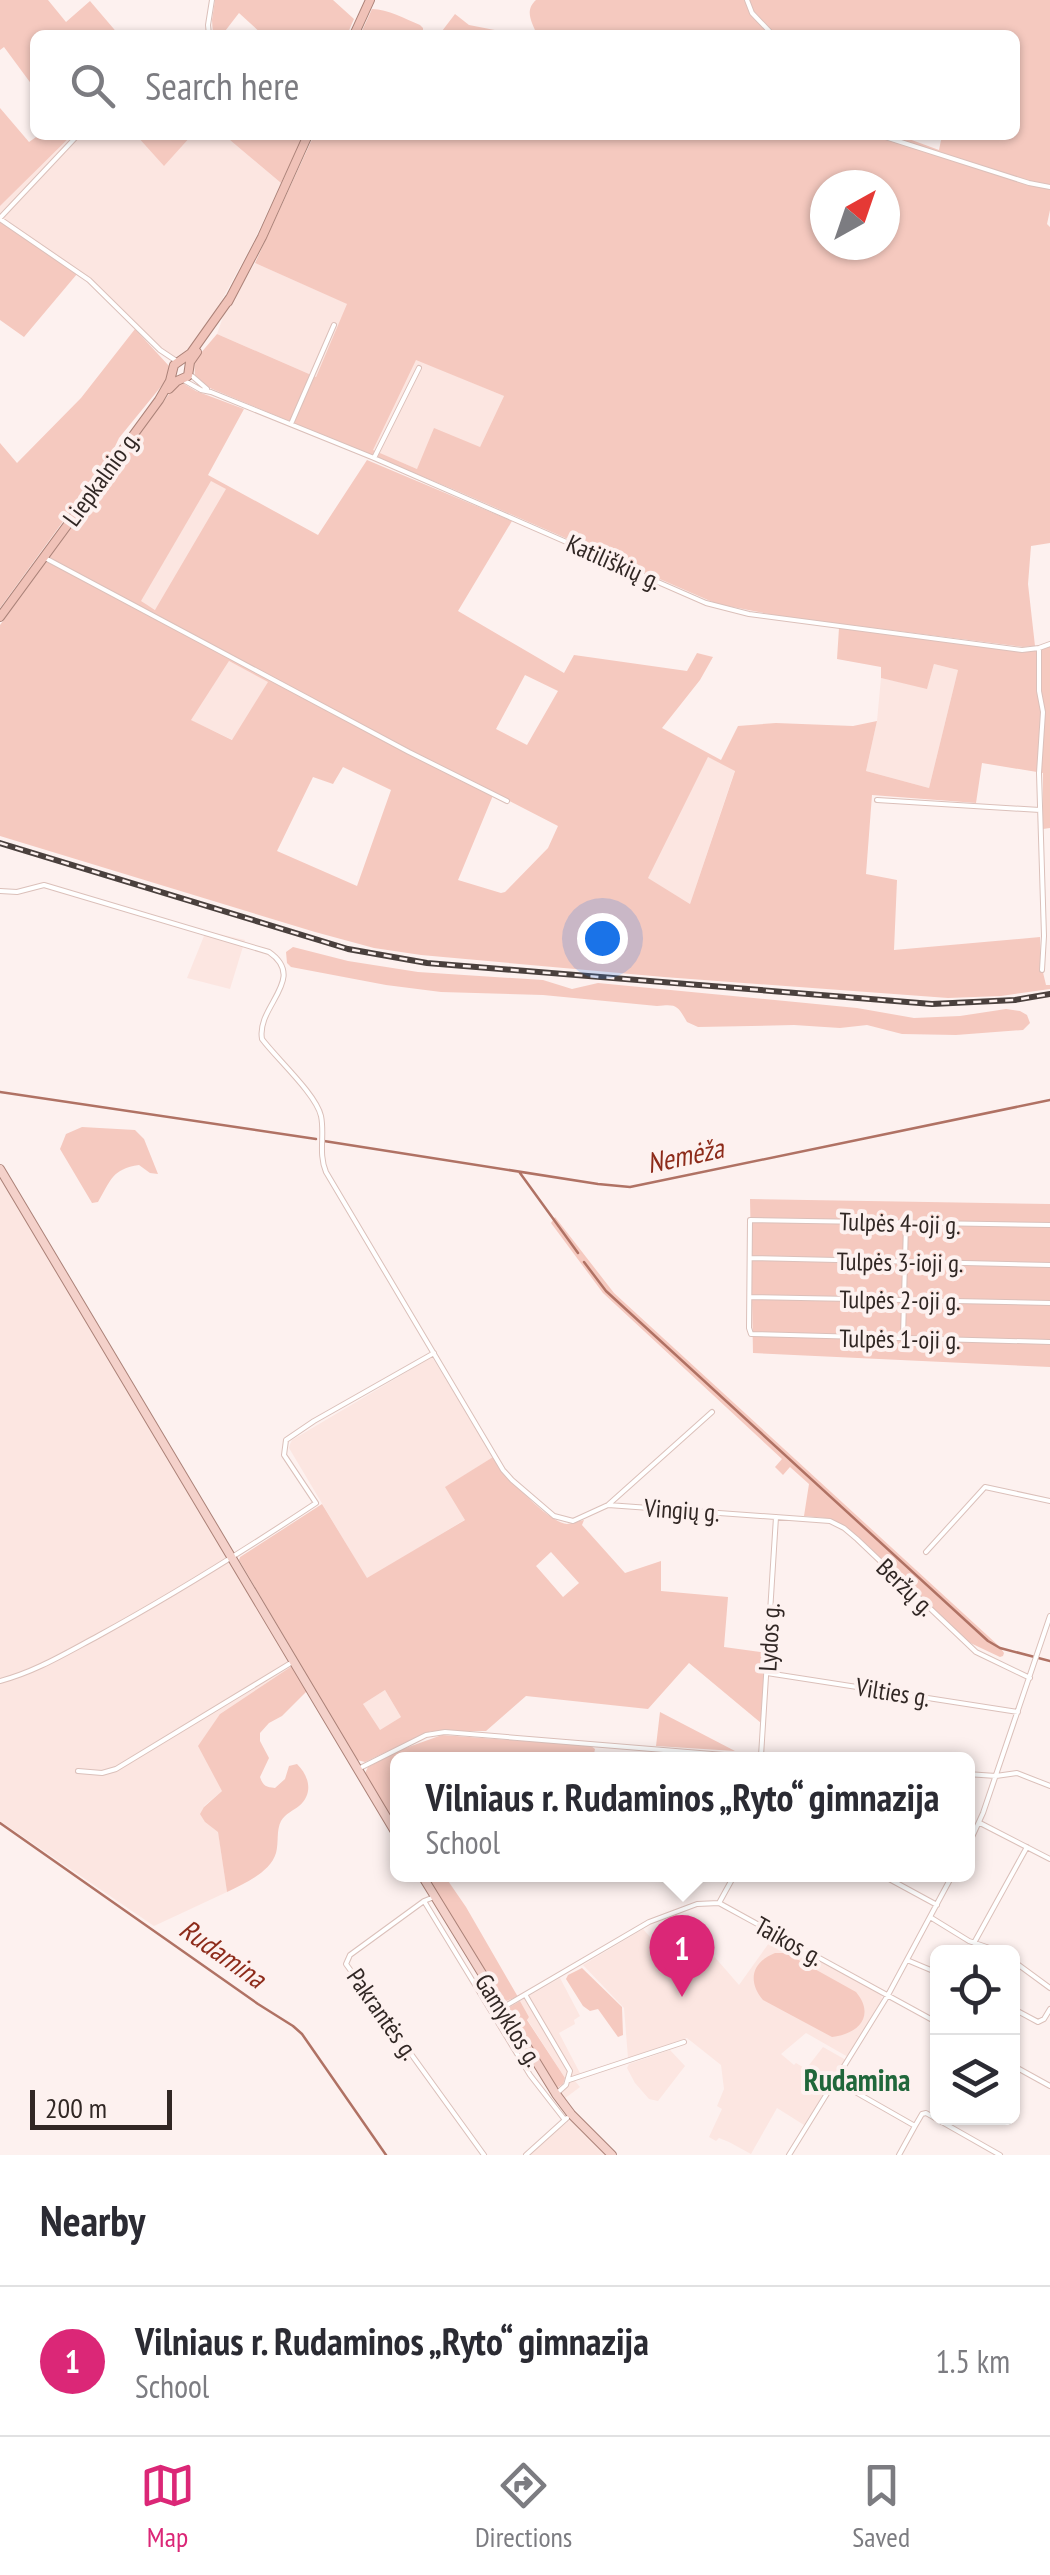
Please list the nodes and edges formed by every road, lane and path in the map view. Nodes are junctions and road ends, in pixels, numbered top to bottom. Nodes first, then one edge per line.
1 (212, 0) edge
2 (370, 0) edge
3 (748, 0) edge
4 (209, 30) edge
5 (356, 30) edge
6 (769, 30) edge
7 (73, 140) edge
8 (306, 140) edge
9 (895, 140) edge
10 (1050, 187) edge
11 (0, 218) edge
12 (334, 325) dead end
13 (419, 368) dead end
14 (181, 370) junction
15 (211, 392) junction
16 (291, 424) junction
17 (374, 458) junction
18 (44, 556) junction
19 (0, 617) edge
20 (1050, 644) edge
21 (1038, 648) junction
22 (877, 800) dead end
23 (507, 801) dead end
24 (1040, 810) junction
25 (0, 891) edge
26 (1042, 970) dead end
27 (0, 1168) edge
28 (906, 1223) junction
29 (1050, 1226) edge
30 (749, 1258) junction
31 (905, 1262) junction
32 (1050, 1264) edge
33 (750, 1297) junction
34 (904, 1300) junction
35 (1050, 1303) edge
36 (903, 1339) junction
37 (1050, 1342) edge
38 (434, 1352) junction
39 (712, 1412) dead end
40 (1050, 1500) edge
41 (608, 1505) junction
42 (776, 1517) junction
43 (926, 1552) dead end
44 (232, 1558) junction
45 (1050, 1616) edge
46 (294, 1661) junction
47 (768, 1673) junction
48 (1030, 1678) junction
49 (0, 1681) edge
50 (1018, 1712) junction
51 (687, 1752) edge
52 (761, 1752) edge
53 (358, 1768) junction
54 (78, 1771) dead end
55 (975, 1775) edge
56 (996, 1776) junction
57 (1050, 1786) edge
58 (980, 1822) junction
59 (390, 1823) edge
60 (975, 1832) edge
61 (1026, 1846) junction
62 (1050, 1859) edge
63 (426, 1882) edge
64 (731, 1882) edge
65 (895, 1882) edge
66 (949, 1882) edge
67 (434, 1897) junction
68 (424, 1901) junction
69 (719, 1903) junction
70 (937, 1905) junction
71 (930, 1917) junction
72 (974, 1943) junction
73 (980, 1945) edge
74 (907, 1960) junction
75 (1020, 1966) edge
76 (930, 1970) edge
77 (1050, 1988) edge
78 (888, 1995) junction
79 (526, 1996) junction
80 (502, 2008) junction
81 (1050, 2009) edge
82 (1020, 2012) edge
83 (930, 2019) edge
84 (684, 2042) dead end
85 (1020, 2069) edge
86 (569, 2080) junction
87 (836, 2081) junction
88 (1050, 2086) edge
89 (556, 2094) junction
90 (568, 2117) junction
91 (915, 2126) junction
92 (989, 2152) edge
93 (484, 2155) edge
94 (526, 2155) edge
95 (612, 2155) edge
96 (789, 2155) edge
97 (898, 2155) edge
98 (1000, 2155) edge

1 - 4 street
2 - 5 highway
3 - 6 street
7 - 11 street
8 - 14 highway, Liepkalnio g.
9 - 10 street
11 - 14 street, Katiliškių g.
12 - 16 street
13 - 17 street
14 - 15 street, Katiliškių g.
14 - 15 street, Katiliškių g.
14 - 18 highway, Liepkalnio g.
15 - 16 street, Katiliškių g.
16 - 17 street, Katiliškių g.
17 - 21 street, Katiliškių g.
18 - 19 highway, Liepkalnio g.
18 - 23 street
20 - 21 street
21 - 24 street
22 - 24 street
24 - 26 street
25 - 38 street
27 - 44 main road
28 - 29 street, Tulpės 4-oji g.
28 - 30 street, Tulpės 4-oji g.
28 - 31 street
30 - 31 street, Tulpės 3-ioji g.
30 - 33 street
31 - 32 street, Tulpės 3-ioji g.
31 - 34 street
33 - 34 street, Tulpės 2-oji g.
33 - 36 street, Tulpės 1-oji g.
34 - 35 street, Tulpės 2-oji g.
34 - 36 street
36 - 37 street, Tulpės 1-oji g.
38 - 41 street
38 - 44 street
39 - 41 street, Vingių g.
40 - 43 street
41 - 42 street, Vingių g.
42 - 47 street, Lydos g.
42 - 48 street, Beržų g.
44 - 46 main road
44 - 49 street
45 - 48 street
46 - 53 main road
46 - 54 street
47 - 50 street, Vilties g.
47 - 52 street, Lydos g.
48 - 50 street
50 - 56 street
51 - 53 street
53 - 59 main road
55 - 56 street
56 - 57 street
56 - 58 street
58 - 60 street
58 - 61 street
61 - 62 street
61 - 72 street
63 - 67 main road, Gamyklos g.
64 - 69 street
65 - 70 street
66 - 70 street
67 - 68 street, Pakrantės g.
67 - 80 main road, Gamyklos g.
68 - 90 street
68 - 93 street, Pakrantės g.
69 - 78 street, Taikos g.
69 - 79 street
70 - 71 street
71 - 72 street
71 - 74 street
72 - 73 street
74 - 76 street
74 - 78 street
75 - 77 street
78 - 83 street, Taikos g.
78 - 87 street
79 - 80 street
79 - 86 street
80 - 89 main road, Gamyklos g.
81 - 82 street
84 - 86 street
85 - 88 street
86 - 89 street
87 - 91 street
87 - 96 street
89 - 90 main road, Gamyklos g.
90 - 94 street
90 - 95 main road, Gamyklos g.
91 - 92 street
91 - 97 street
92 - 98 street

